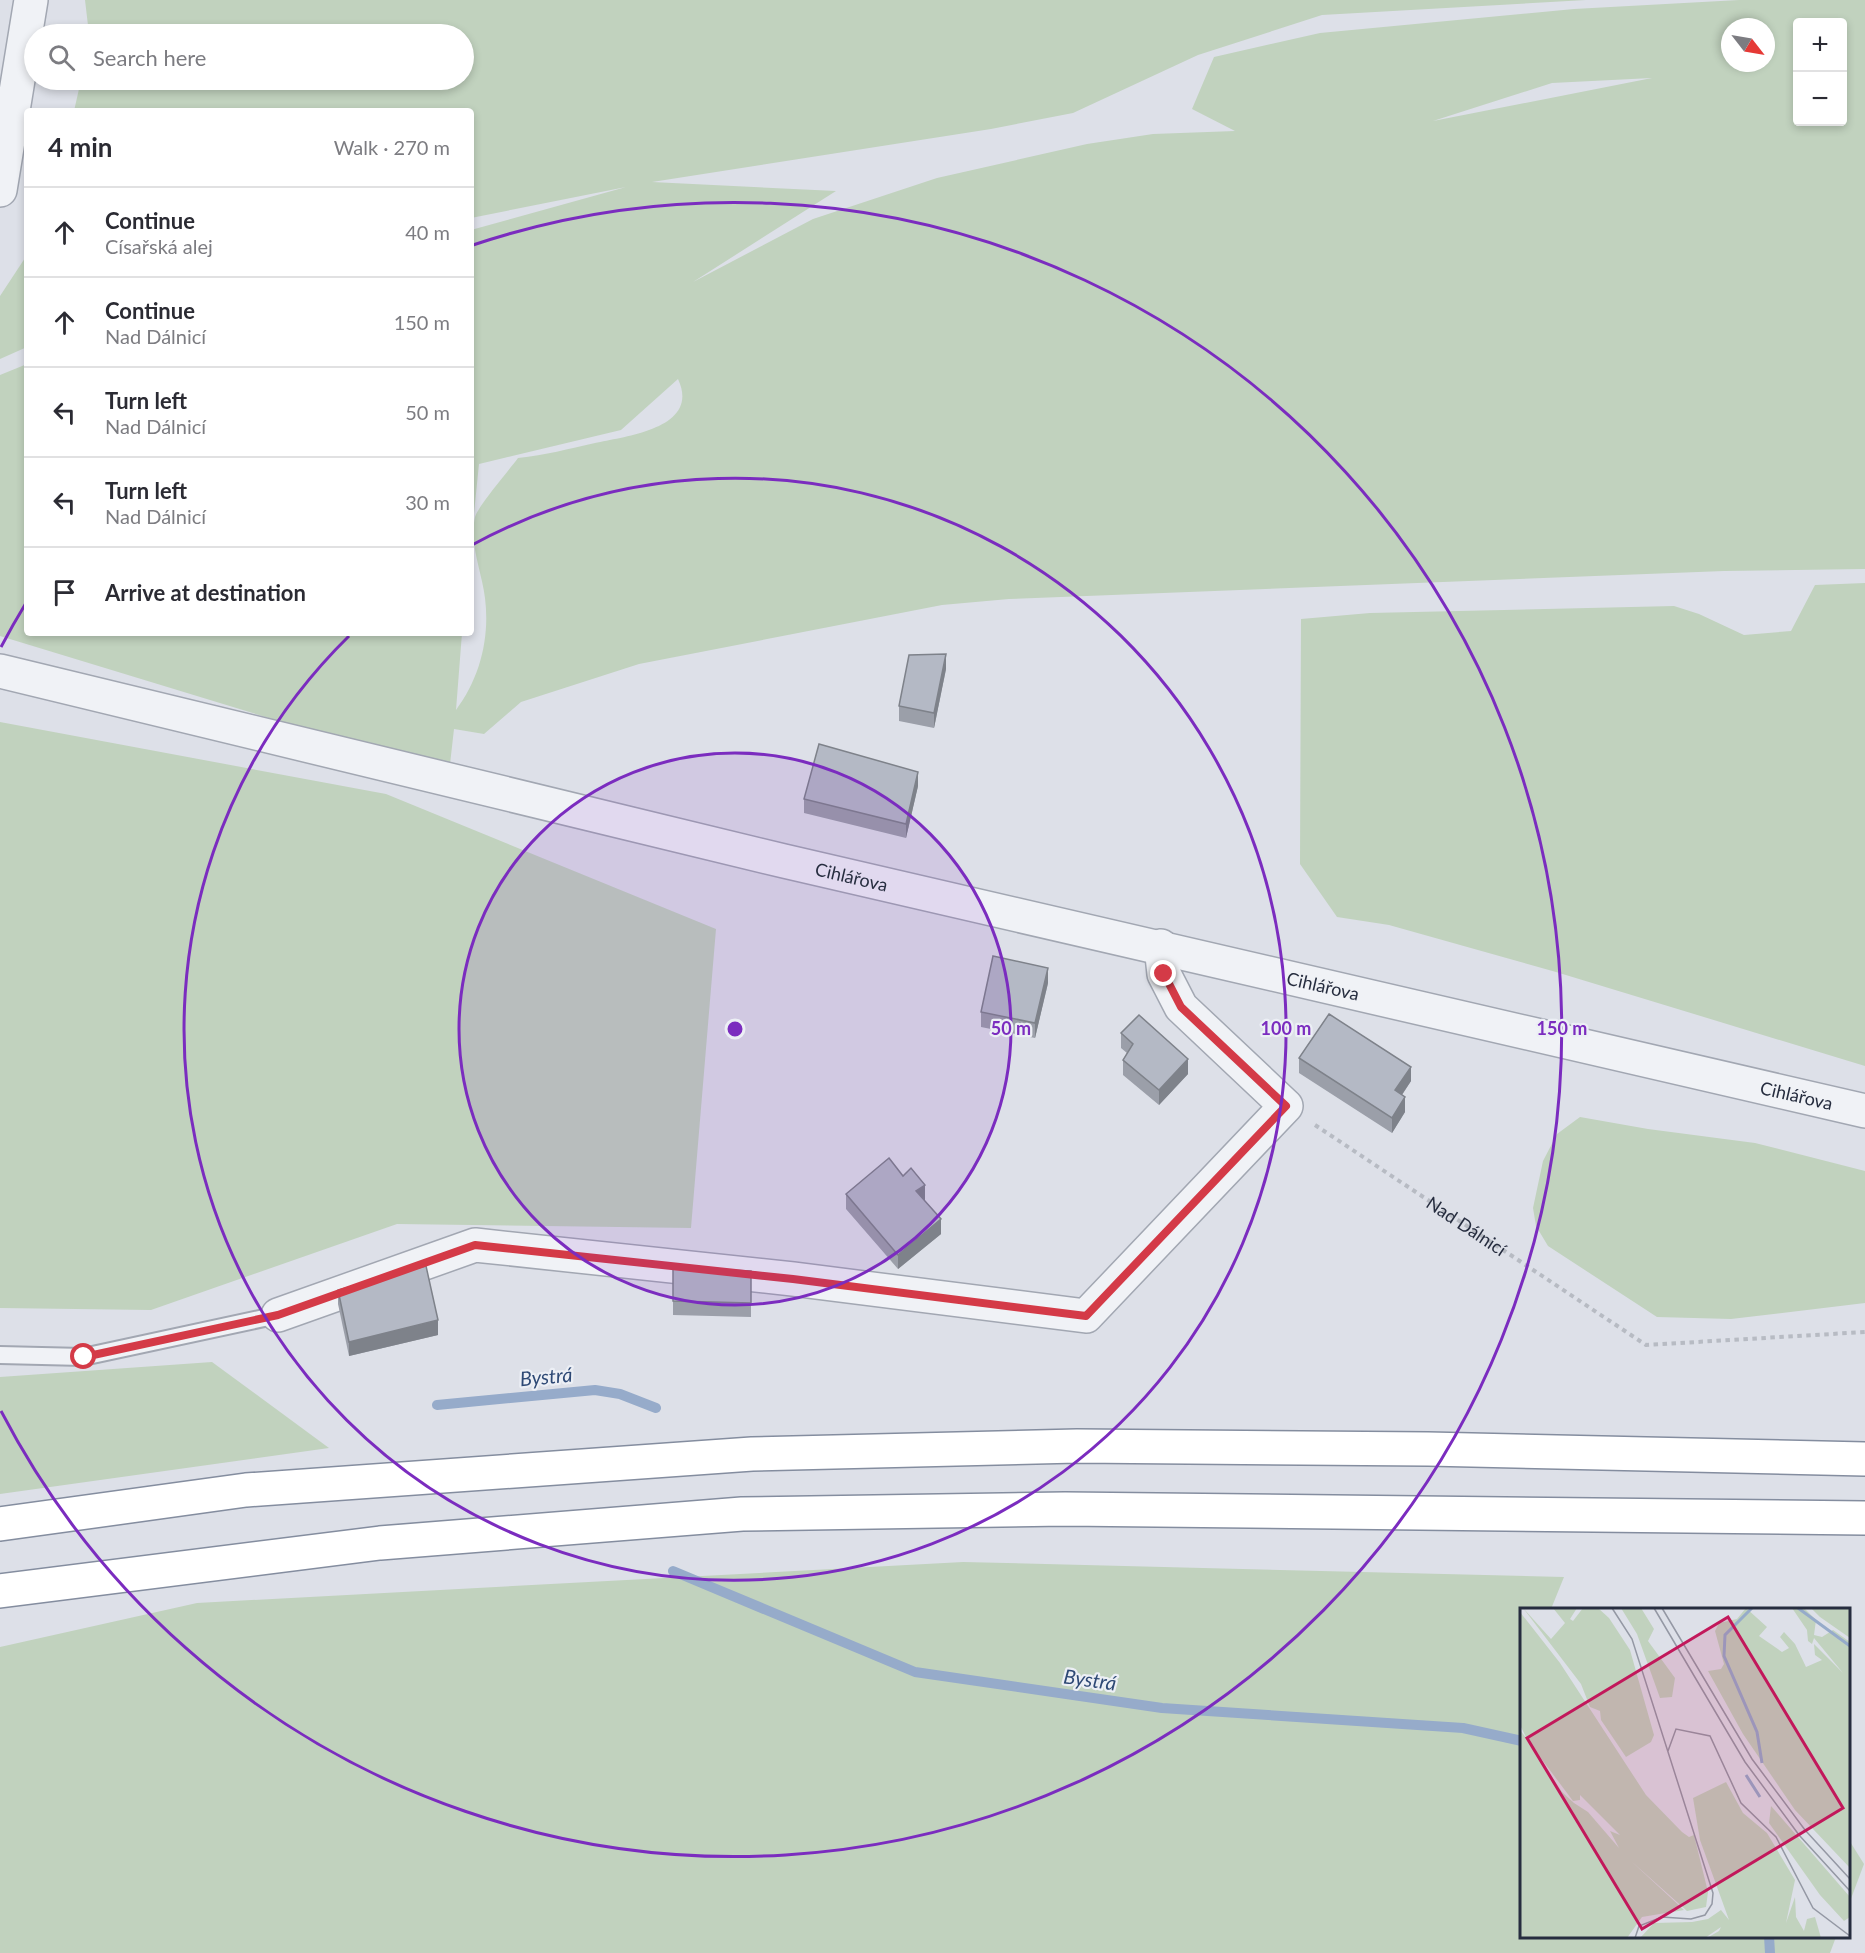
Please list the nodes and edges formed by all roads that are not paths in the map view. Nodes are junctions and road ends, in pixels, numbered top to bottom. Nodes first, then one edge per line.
1 (31, 0) edge
2 (27, 24) edge
3 (24, 43) edge
4 (0, 190) edge
5 (0, 671) edge
6 (1161, 946) junction
7 (1865, 1111) edge
8 (278, 1315) joint
9 (0, 1355) edge
10 (1865, 1459) edge
11 (1865, 1518) edge
12 (0, 1524) edge
13 (0, 1591) edge

1 - 2 street
3 - 4 street
5 - 6 street, Cihlářova
6 - 7 street, Cihlářova
6 - 8 street
8 - 9 lane
10 - 12 highway
11 - 13 highway

